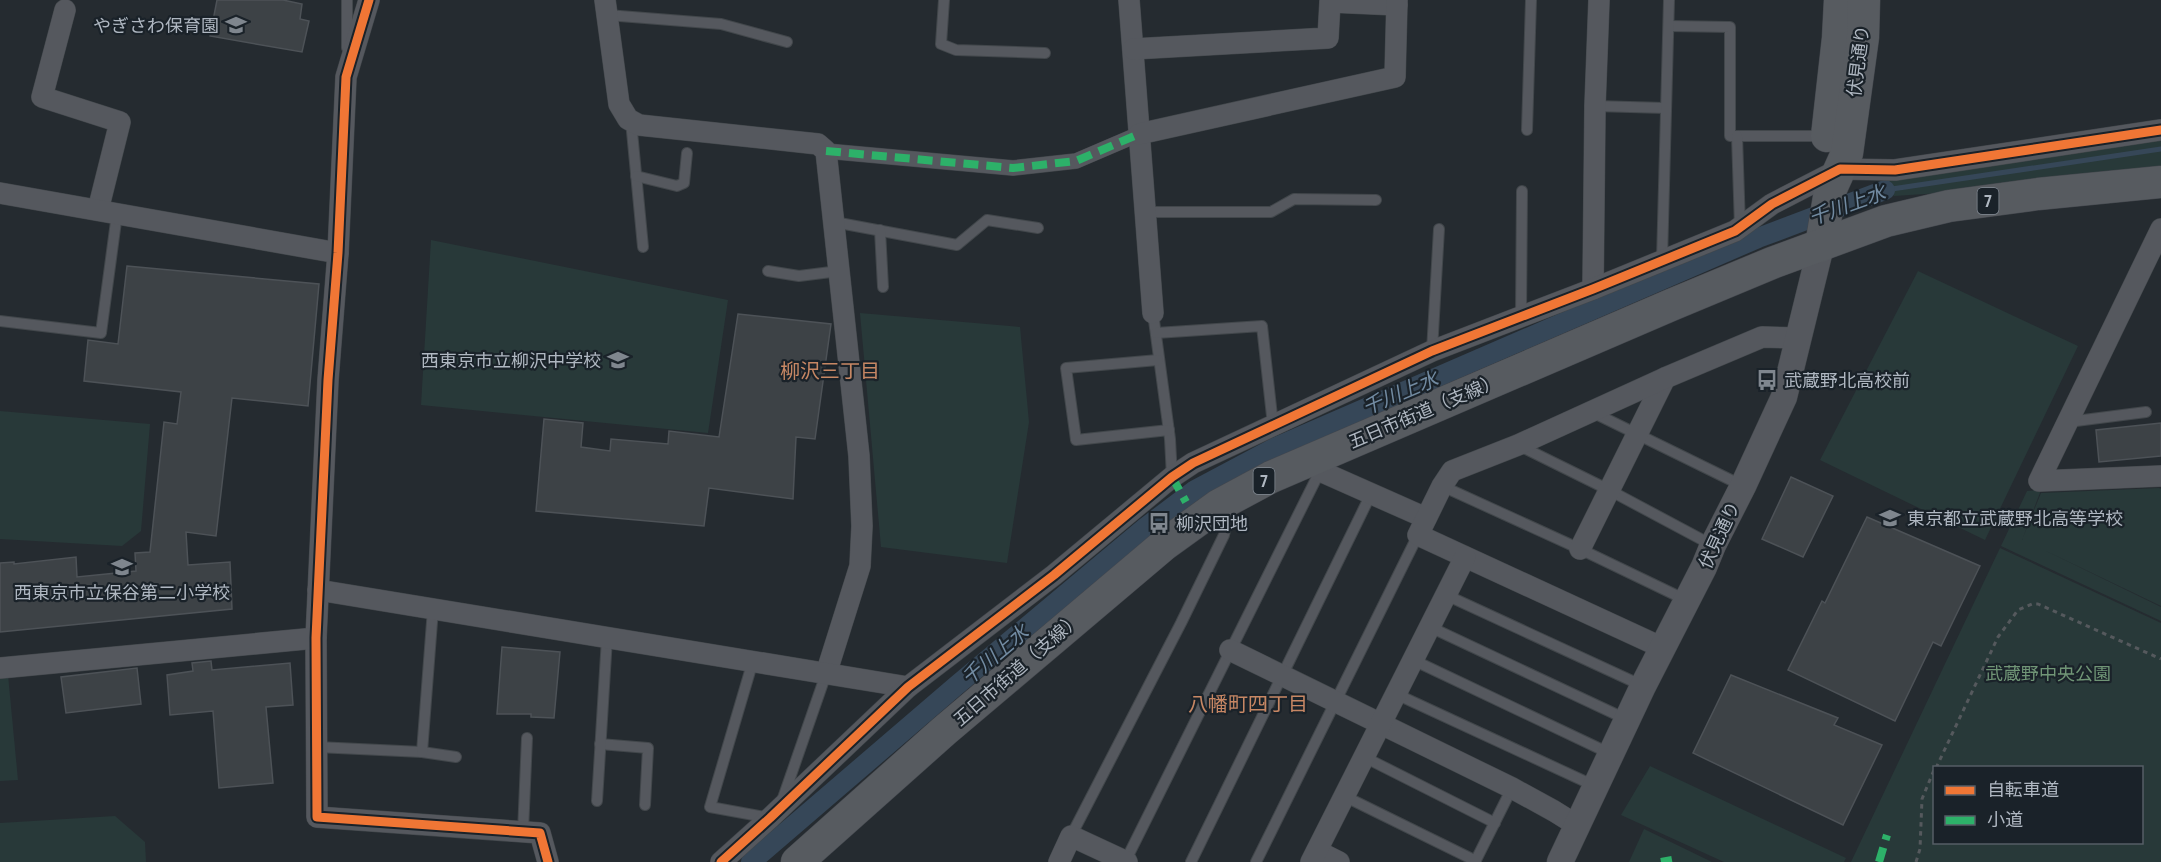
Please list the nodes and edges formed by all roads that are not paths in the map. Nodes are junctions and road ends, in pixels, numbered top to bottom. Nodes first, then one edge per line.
1 (347, 0) edge
2 (369, 0) edge
3 (944, 0) edge
4 (1129, 0) edge
5 (1531, 0) edge
6 (1599, 0) edge
7 (1670, 0) edge
8 (1840, 0) edge
9 (1864, 0) edge
10 (1397, 2) edge
11 (606, 8) edge
12 (66, 10) dead end
13 (1669, 26) junction
14 (787, 42) dead end
15 (1134, 49) junction
16 (1045, 53) dead end
17 (346, 77) junction
18 (1594, 106) junction
19 (1665, 108) junction
20 (631, 121) junction
21 (1527, 130) dead end
22 (2161, 130) edge
23 (1139, 134) junction
24 (1737, 136) junction
25 (1827, 136) junction
26 (826, 152) junction
27 (687, 153) dead end
28 (636, 176) junction
29 (1832, 178) junction
30 (2161, 182) edge
31 (1522, 191) dead end
32 (0, 193) edge
33 (1376, 200) dead end
34 (108, 212) junction
35 (1145, 212) junction
36 (834, 222) junction
37 (1740, 227) junction
38 (1038, 228) dead end
39 (1439, 229) dead end
40 (2161, 229) edge
41 (880, 230) junction
42 (1823, 235) junction
43 (643, 247) dead end
44 (338, 253) junction
45 (1662, 260) junction
46 (768, 271) dead end
47 (839, 271) junction
48 (883, 287) dead end
49 (1593, 289) junction
50 (1521, 317) junction
51 (0, 321) edge
52 (1154, 323) junction
53 (1800, 338) junction
54 (1432, 351) junction
55 (1158, 360) junction
56 (1665, 378) junction
57 (1592, 412) junction
58 (2146, 412) dead end
59 (2068, 422) junction
60 (1273, 425) junction
61 (1169, 430) junction
62 (1637, 434) junction
63 (1518, 445) junction
64 (1319, 463) junction
65 (2161, 476) edge
66 (1172, 477) junction
67 (1442, 486) junction
68 (1743, 486) junction
69 (1609, 490) junction
70 (1371, 494) junction
71 (1232, 497) junction
72 (1422, 527) junction
73 (1713, 545) junction
74 (1580, 549) junction
75 (1465, 557) junction
76 (318, 590) junction
77 (1446, 595) junction
78 (1687, 601) junction
79 (433, 609) junction
80 (1430, 627) junction
81 (316, 638) junction
82 (608, 638) junction
83 (1662, 648) junction
84 (1230, 650) junction
85 (1413, 660) junction
86 (753, 662) junction
87 (0, 668) edge
88 (826, 674) junction
89 (1282, 675) junction
90 (1643, 686) junction
91 (908, 687) junction
92 (1396, 694) junction
93 (1336, 702) junction
94 (1628, 720) junction
95 (1381, 724) junction
96 (527, 738) dead end
97 (600, 744) junction
98 (317, 747) junction
99 (422, 752) junction
100 (1612, 755) junction
101 (456, 757) dead end
102 (1364, 757) junction
103 (1512, 788) junction
104 (1596, 788) junction
105 (1344, 796) junction
106 (597, 801) dead end
107 (645, 805) dead end
108 (774, 814) junction
109 (1495, 823) junction
110 (1578, 826) junction
111 (523, 832) junction
112 (1071, 836) junction
113 (1314, 857) edge
114 (728, 860) edge
115 (548, 862) edge
116 (797, 862) edge
117 (1059, 862) edge
118 (1126, 862) edge
119 (1191, 862) edge
120 (1256, 862) edge
121 (1339, 862) edge
122 (1476, 862) edge
123 (1560, 862) edge

1 - 17 lane
2 - 17 street
3 - 16 lane
4 - 15 street
5 - 21 lane
6 - 18 street
7 - 13 lane
8 - 25 main road, 伏見通り
9 - 29 main road, 伏見通り
10 - 15 street
10 - 23 street
11 - 14 lane
11 - 20 street
12 - 34 street
13 - 19 lane
13 - 24 lane
15 - 23 street
17 - 44 street
18 - 19 lane
18 - 49 street
19 - 45 lane
20 - 26 street
20 - 28 lane
22 - 29 street
23 - 26 street
23 - 35 street
24 - 25 lane
24 - 37 lane
25 - 29 main road, 伏見通り
26 - 36 street
27 - 28 lane
28 - 43 lane
29 - 37 street
29 - 42 main road, 伏見通り
30 - 42 main road, 五日市街道（支線） / 7
31 - 50 lane
32 - 34 street
33 - 35 lane
34 - 44 street
34 - 51 lane
35 - 52 street
36 - 41 lane
36 - 47 street
37 - 45 street
38 - 41 lane
39 - 54 lane
40 - 59 street
41 - 48 lane
42 - 53 street, 伏見通り
42 - 64 main road, 五日市街道（支線） / 7
44 - 76 street
45 - 49 street
46 - 47 lane
47 - 88 street
49 - 50 street
50 - 54 street
52 - 55 lane
52 - 60 lane
53 - 56 street
53 - 68 street, 伏見通り
54 - 60 street
55 - 61 lane
55 - 61 lane
56 - 57 street
56 - 62 street
57 - 62 lane
57 - 63 street
58 - 59 lane
59 - 65 street
60 - 66 street
61 - 66 lane
62 - 68 lane
62 - 69 street
63 - 67 street
63 - 69 lane
64 - 70 street
64 - 71 main road, 五日市街道（支線） / 7
64 - 84 lane
66 - 91 street
67 - 72 street
67 - 74 lane
68 - 73 street, 伏見通り
69 - 73 lane
69 - 74 street
70 - 72 street
70 - 89 lane
71 - 112 lane
71 - 116 main road, 五日市街道（支線） / 7
72 - 75 street
72 - 93 lane
73 - 78 street, 伏見通り
74 - 78 lane
75 - 77 street
75 - 83 street
76 - 79 street
76 - 81 street
77 - 80 street
77 - 90 lane
78 - 83 street, 伏見通り
79 - 82 street
79 - 99 lane
80 - 85 street
80 - 94 lane
81 - 87 street
81 - 98 street
82 - 86 street
82 - 97 lane
83 - 90 street, 伏見通り
84 - 89 street
84 - 118 lane
85 - 92 street
85 - 100 lane
86 - 88 street
86 - 108 lane
88 - 91 street
88 - 108 lane
89 - 93 street
89 - 119 lane
90 - 94 street, 伏見通り
91 - 108 street
92 - 95 street
92 - 104 lane
93 - 95 street
93 - 120 lane
94 - 100 street, 伏見通り
95 - 102 street
95 - 103 street
96 - 111 lane
97 - 106 lane
97 - 107 lane
98 - 99 lane
98 - 111 street
99 - 101 lane
100 - 104 street, 伏見通り
102 - 105 street
102 - 109 lane
103 - 109 lane
103 - 110 street
104 - 110 street, 伏見通り
105 - 113 street
105 - 122 lane
108 - 114 street
109 - 122 lane
110 - 123 street, 伏見通り
111 - 115 street
112 - 117 street
112 - 118 street
113 - 121 street

